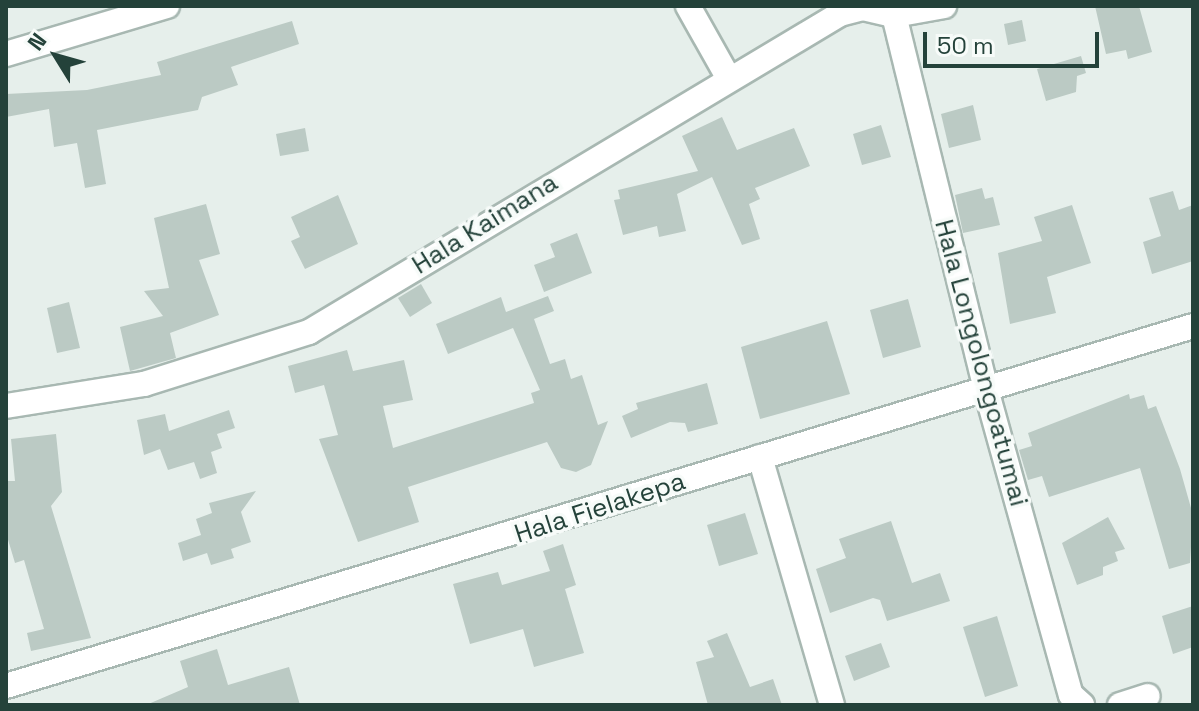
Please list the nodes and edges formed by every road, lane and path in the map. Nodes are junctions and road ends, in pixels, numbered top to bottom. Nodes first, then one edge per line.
1 (167, 6) edge
2 (688, 6) edge
3 (944, 6) edge
4 (894, 15) junction
5 (6, 54) edge
6 (728, 77) junction
7 (1193, 326) edge
8 (987, 393) junction
9 (6, 406) edge
10 (760, 457) junction
11 (6, 686) edge
12 (1148, 696) dead end
13 (832, 705) edge
14 (1082, 705) edge
15 (1120, 705) edge

1 - 5 street
2 - 6 street
3 - 4 street, Hala Kaimana
4 - 6 street, Hala Kaimana
4 - 8 street, Hala Longolongoatumai
6 - 9 street, Hala Kaimana
7 - 8 street, Hala Fielakepa
8 - 10 street, Hala Fielakepa
8 - 14 street, Hala Longolongoatumai
10 - 11 street, Hala Fielakepa
10 - 13 street
12 - 15 street

